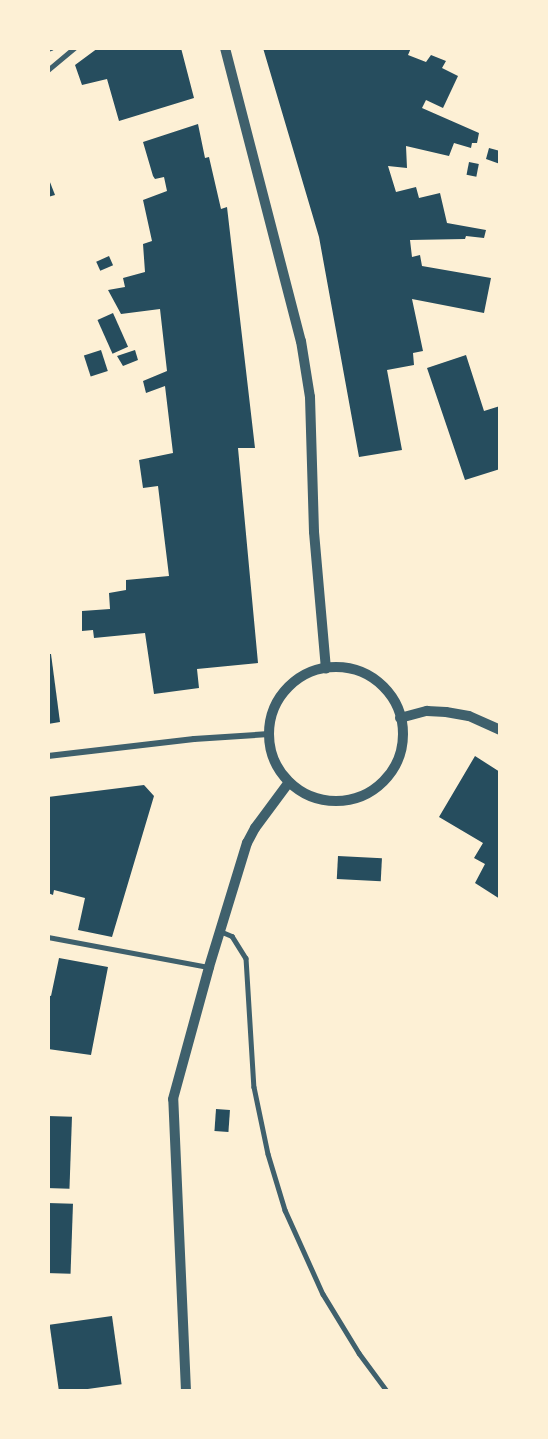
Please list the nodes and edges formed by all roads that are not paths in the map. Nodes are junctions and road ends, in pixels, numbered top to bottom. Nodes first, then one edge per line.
1 (74, 48) edge
2 (225, 48) edge
3 (48, 70) edge
4 (326, 668) junction
5 (400, 718) junction
6 (500, 730) edge
7 (269, 734) junction
8 (48, 756) edge
9 (288, 782) junction
10 (220, 931) junction
11 (48, 937) edge
12 (209, 967) junction
13 (186, 1391) edge
14 (387, 1391) edge

1 - 3 lane
2 - 4 street
4 - 5 street
4 - 7 street
5 - 6 street
5 - 9 street
7 - 8 street
7 - 9 street
9 - 10 street
10 - 12 street
10 - 14 lane
11 - 12 lane
12 - 13 street

